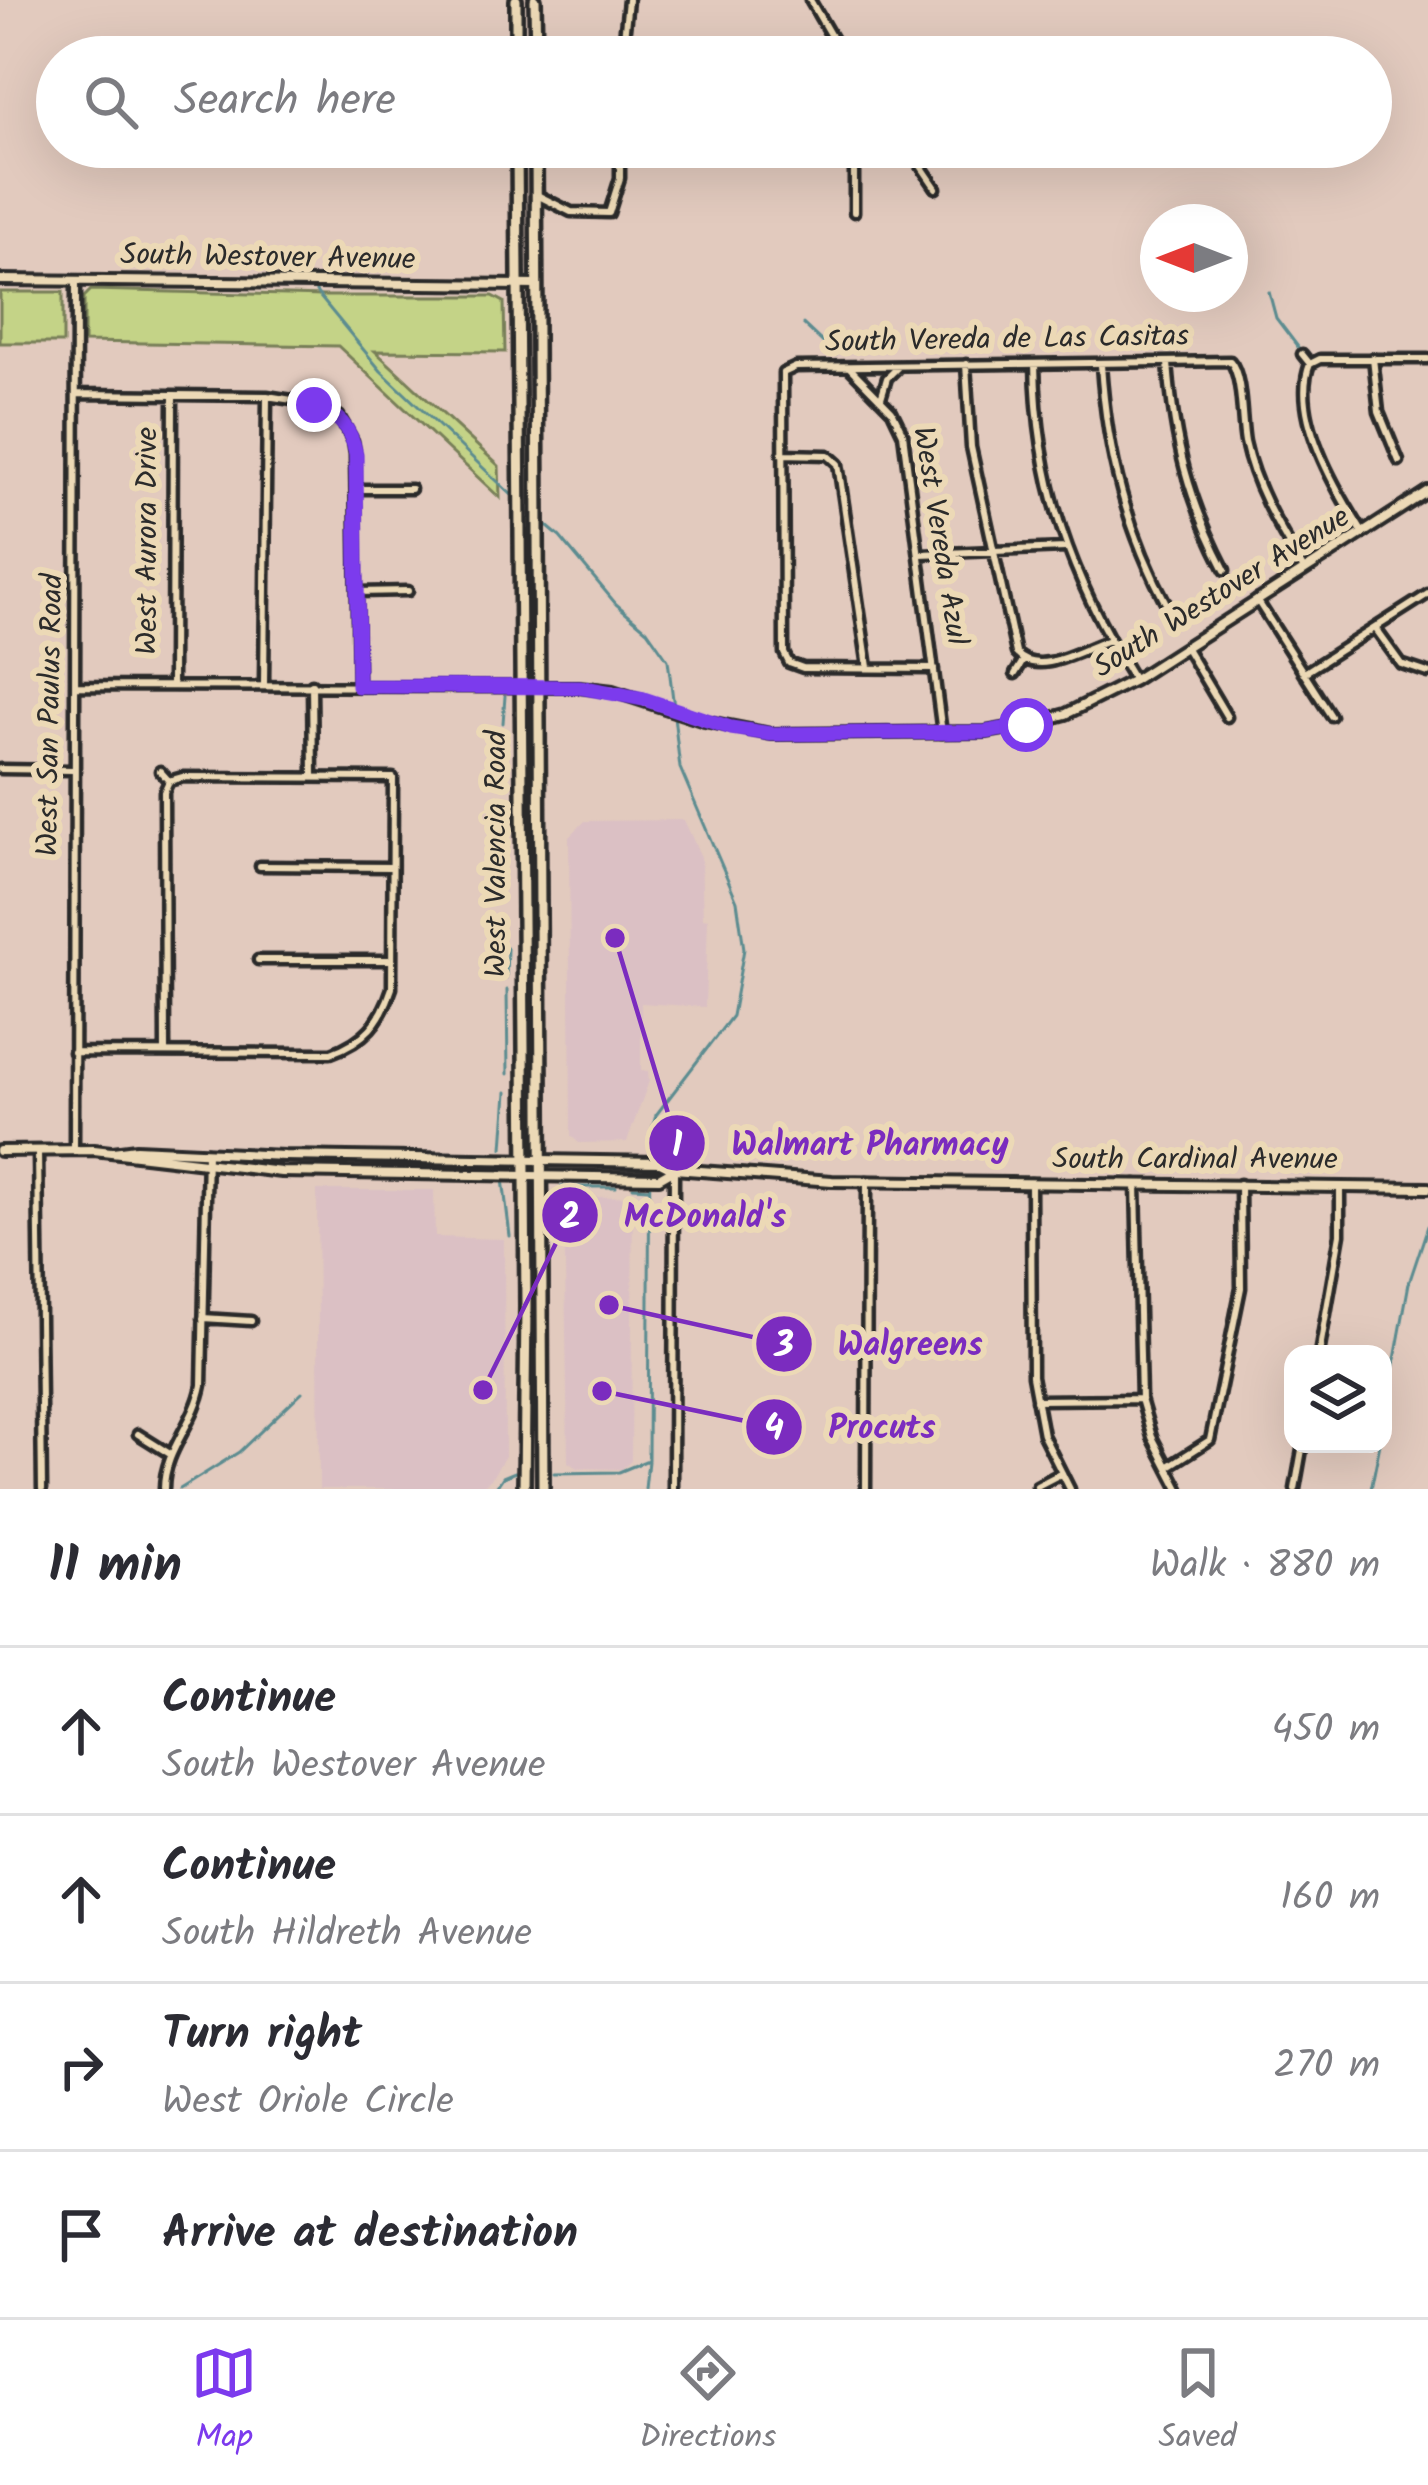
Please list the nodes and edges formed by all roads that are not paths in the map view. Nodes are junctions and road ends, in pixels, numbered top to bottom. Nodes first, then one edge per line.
1 (516, 0) edge
2 (536, 0) edge
3 (628, 0) edge
4 (809, 0) edge
5 (517, 36) edge
6 (536, 36) edge
7 (624, 36) edge
8 (830, 36) edge
9 (517, 168) edge
10 (536, 168) edge
11 (620, 168) edge
12 (854, 168) edge
13 (922, 168) edge
14 (936, 188) dead end
15 (537, 195) junction
16 (854, 212) dead end
17 (0, 280) edge
18 (76, 280) junction
19 (518, 284) junction
20 (536, 285) junction
21 (1302, 354) dead end
22 (1373, 358) junction
23 (1428, 359) edge
24 (1168, 363) junction
25 (966, 364) junction
26 (1035, 364) junction
27 (1310, 364) junction
28 (775, 365) dead end
29 (899, 365) junction
30 (1101, 365) junction
31 (848, 366) junction
32 (783, 373) junction
33 (78, 394) junction
34 (267, 396) junction
35 (173, 397) junction
36 (881, 398) junction
37 (782, 454) junction
38 (1400, 461) dead end
39 (411, 489) dead end
40 (357, 490) junction
41 (1428, 491) edge
42 (1363, 533) junction
43 (1065, 548) junction
44 (994, 549) junction
45 (921, 554) junction
46 (1225, 570) dead end
47 (1305, 570) junction
48 (408, 591) dead end
49 (358, 592) junction
50 (1428, 595) edge
51 (1257, 600) junction
52 (1170, 611) dead end
53 (1376, 628) junction
54 (1109, 640) junction
55 (1184, 645) junction
56 (1023, 661) junction
57 (789, 663) junction
58 (868, 667) junction
59 (935, 669) junction
60 (781, 670) dead end
61 (1304, 673) junction
62 (1428, 673) edge
63 (1015, 674) dead end
64 (1134, 680) junction
65 (264, 684) junction
66 (312, 684) junction
67 (172, 685) junction
68 (75, 686) junction
69 (358, 686) junction
70 (520, 687) junction
71 (538, 687) junction
72 (1331, 716) dead end
73 (1227, 717) dead end
74 (942, 733) junction
75 (0, 769) edge
76 (73, 770) junction
77 (160, 771) dead end
78 (313, 776) junction
79 (169, 781) junction
80 (260, 866) dead end
81 (391, 867) junction
82 (521, 927) junction
83 (540, 930) junction
84 (258, 960) dead end
85 (391, 960) junction
86 (73, 1052) junction
87 (165, 1052) junction
88 (74, 1150) junction
89 (0, 1151) edge
90 (38, 1151) junction
91 (113, 1152) junction
92 (207, 1152) junction
93 (525, 1159) junction
94 (543, 1160) junction
95 (206, 1165) junction
96 (674, 1169) junction
97 (524, 1176) junction
98 (542, 1176) junction
99 (867, 1181) junction
100 (1031, 1184) junction
101 (1136, 1184) junction
102 (1240, 1184) junction
103 (1340, 1184) junction
104 (1428, 1188) edge
105 (203, 1318) junction
106 (251, 1321) dead end
107 (1321, 1345) edge
108 (1141, 1399) junction
109 (1036, 1400) junction
110 (138, 1434) dead end
111 (543, 1446) junction
112 (524, 1447) junction
113 (1301, 1453) edge
114 (170, 1454) junction
115 (1167, 1467) junction
116 (1062, 1473) junction
117 (1037, 1486) edge
118 (42, 1489) edge
119 (164, 1489) edge
120 (524, 1489) edge
121 (543, 1489) edge
122 (673, 1489) edge
123 (866, 1489) edge
124 (1070, 1489) edge
125 (1179, 1489) edge
126 (1295, 1489) edge

1 - 5 main road
2 - 6 main road
3 - 7 street
4 - 8 street
9 - 19 main road, West Valencia Road
10 - 15 main road, West Valencia Road
11 - 15 street
12 - 16 street
13 - 14 street
15 - 20 main road, West Valencia Road
17 - 18 main road, South Westover Avenue
18 - 19 main road, South Westover Avenue
18 - 33 street, West San Paulus Road
19 - 20 main road, South Westover Avenue
19 - 70 main road, West Valencia Road
20 - 71 main road, West Valencia Road
21 - 27 street
22 - 23 street
22 - 27 street
22 - 38 street
24 - 30 street, South Vereda de Las Casitas
24 - 46 street
24 - 47 street, South Vereda de Las Casitas
25 - 26 street, South Vereda de Las Casitas
25 - 29 street, South Vereda de Las Casitas
25 - 44 street
26 - 30 street, South Vereda de Las Casitas
26 - 43 street
27 - 42 street
28 - 32 street
29 - 31 street, South Vereda de Las Casitas
29 - 36 street
30 - 52 street
31 - 32 street, South Vereda de Las Casitas
31 - 36 street, West Vereda Azul
32 - 37 street
33 - 35 street
33 - 68 street, West San Paulus Road
34 - 35 street
34 - 40 street
34 - 65 street
35 - 67 street, West Aurora Drive
36 - 45 street, West Vereda Azul
37 - 57 street
37 - 58 street
39 - 40 street
40 - 49 street
41 - 42 main road, South Westover Avenue
42 - 47 main road, South Westover Avenue
43 - 44 street
43 - 54 street
44 - 45 street
44 - 56 street
45 - 59 street, West Vereda Azul
47 - 51 main road, South Westover Avenue
48 - 49 street
49 - 69 street
50 - 53 street
51 - 55 main road, South Westover Avenue
51 - 61 street
53 - 61 street
53 - 62 street
54 - 56 street
54 - 64 street
55 - 64 main road, South Westover Avenue
55 - 73 street
56 - 63 street
57 - 58 street
57 - 60 street
58 - 59 street
59 - 74 street, West Vereda Azul
61 - 72 street
64 - 74 main road, South Westover Avenue
65 - 66 street
65 - 67 street
66 - 69 street
66 - 78 street
67 - 68 street
68 - 76 street, West San Paulus Road
69 - 70 street
70 - 71 main road, South Westover Avenue
70 - 82 main road, West Valencia Road
71 - 74 main road, South Westover Avenue
71 - 83 main road, West Valencia Road
75 - 76 street
76 - 86 street, West San Paulus Road
77 - 79 street
78 - 79 street
78 - 81 street
79 - 87 street
80 - 81 street
81 - 85 street
82 - 83 main road
82 - 93 main road, West Valencia Road
83 - 94 main road, West Valencia Road
84 - 85 street
85 - 87 street
86 - 87 street
86 - 88 street, West San Paulus Road
88 - 90 main road, South Cardinal Avenue
88 - 91 main road, South Cardinal Avenue
89 - 90 main road, South Cardinal Avenue
90 - 118 street
91 - 92 main road, South Cardinal Avenue
91 - 95 main road, South Cardinal Avenue
92 - 93 main road, South Cardinal Avenue
92 - 95 street
93 - 94 main road, South Cardinal Avenue
93 - 97 main road, West Valencia Road
94 - 96 main road, South Cardinal Avenue
94 - 98 main road, West Valencia Road
95 - 97 main road, South Cardinal Avenue
95 - 105 street
96 - 98 main road, South Cardinal Avenue
96 - 99 main road, South Cardinal Avenue
96 - 122 street
97 - 98 main road, South Cardinal Avenue
97 - 112 main road, West Valencia Road
98 - 111 main road, West Valencia Road
99 - 100 main road, South Cardinal Avenue
99 - 123 street
100 - 101 main road, South Cardinal Avenue
100 - 109 street
101 - 102 main road, South Cardinal Avenue
101 - 108 street
102 - 103 main road, South Cardinal Avenue
102 - 115 street
103 - 104 main road, South Cardinal Avenue
103 - 107 street
105 - 106 street
105 - 114 street
108 - 109 street
108 - 115 street
109 - 116 street
110 - 114 street
111 - 112 main road
111 - 121 main road, West Valencia Road
112 - 120 main road, West Valencia Road
113 - 126 street
114 - 119 street
115 - 125 street
116 - 117 street
116 - 124 street

